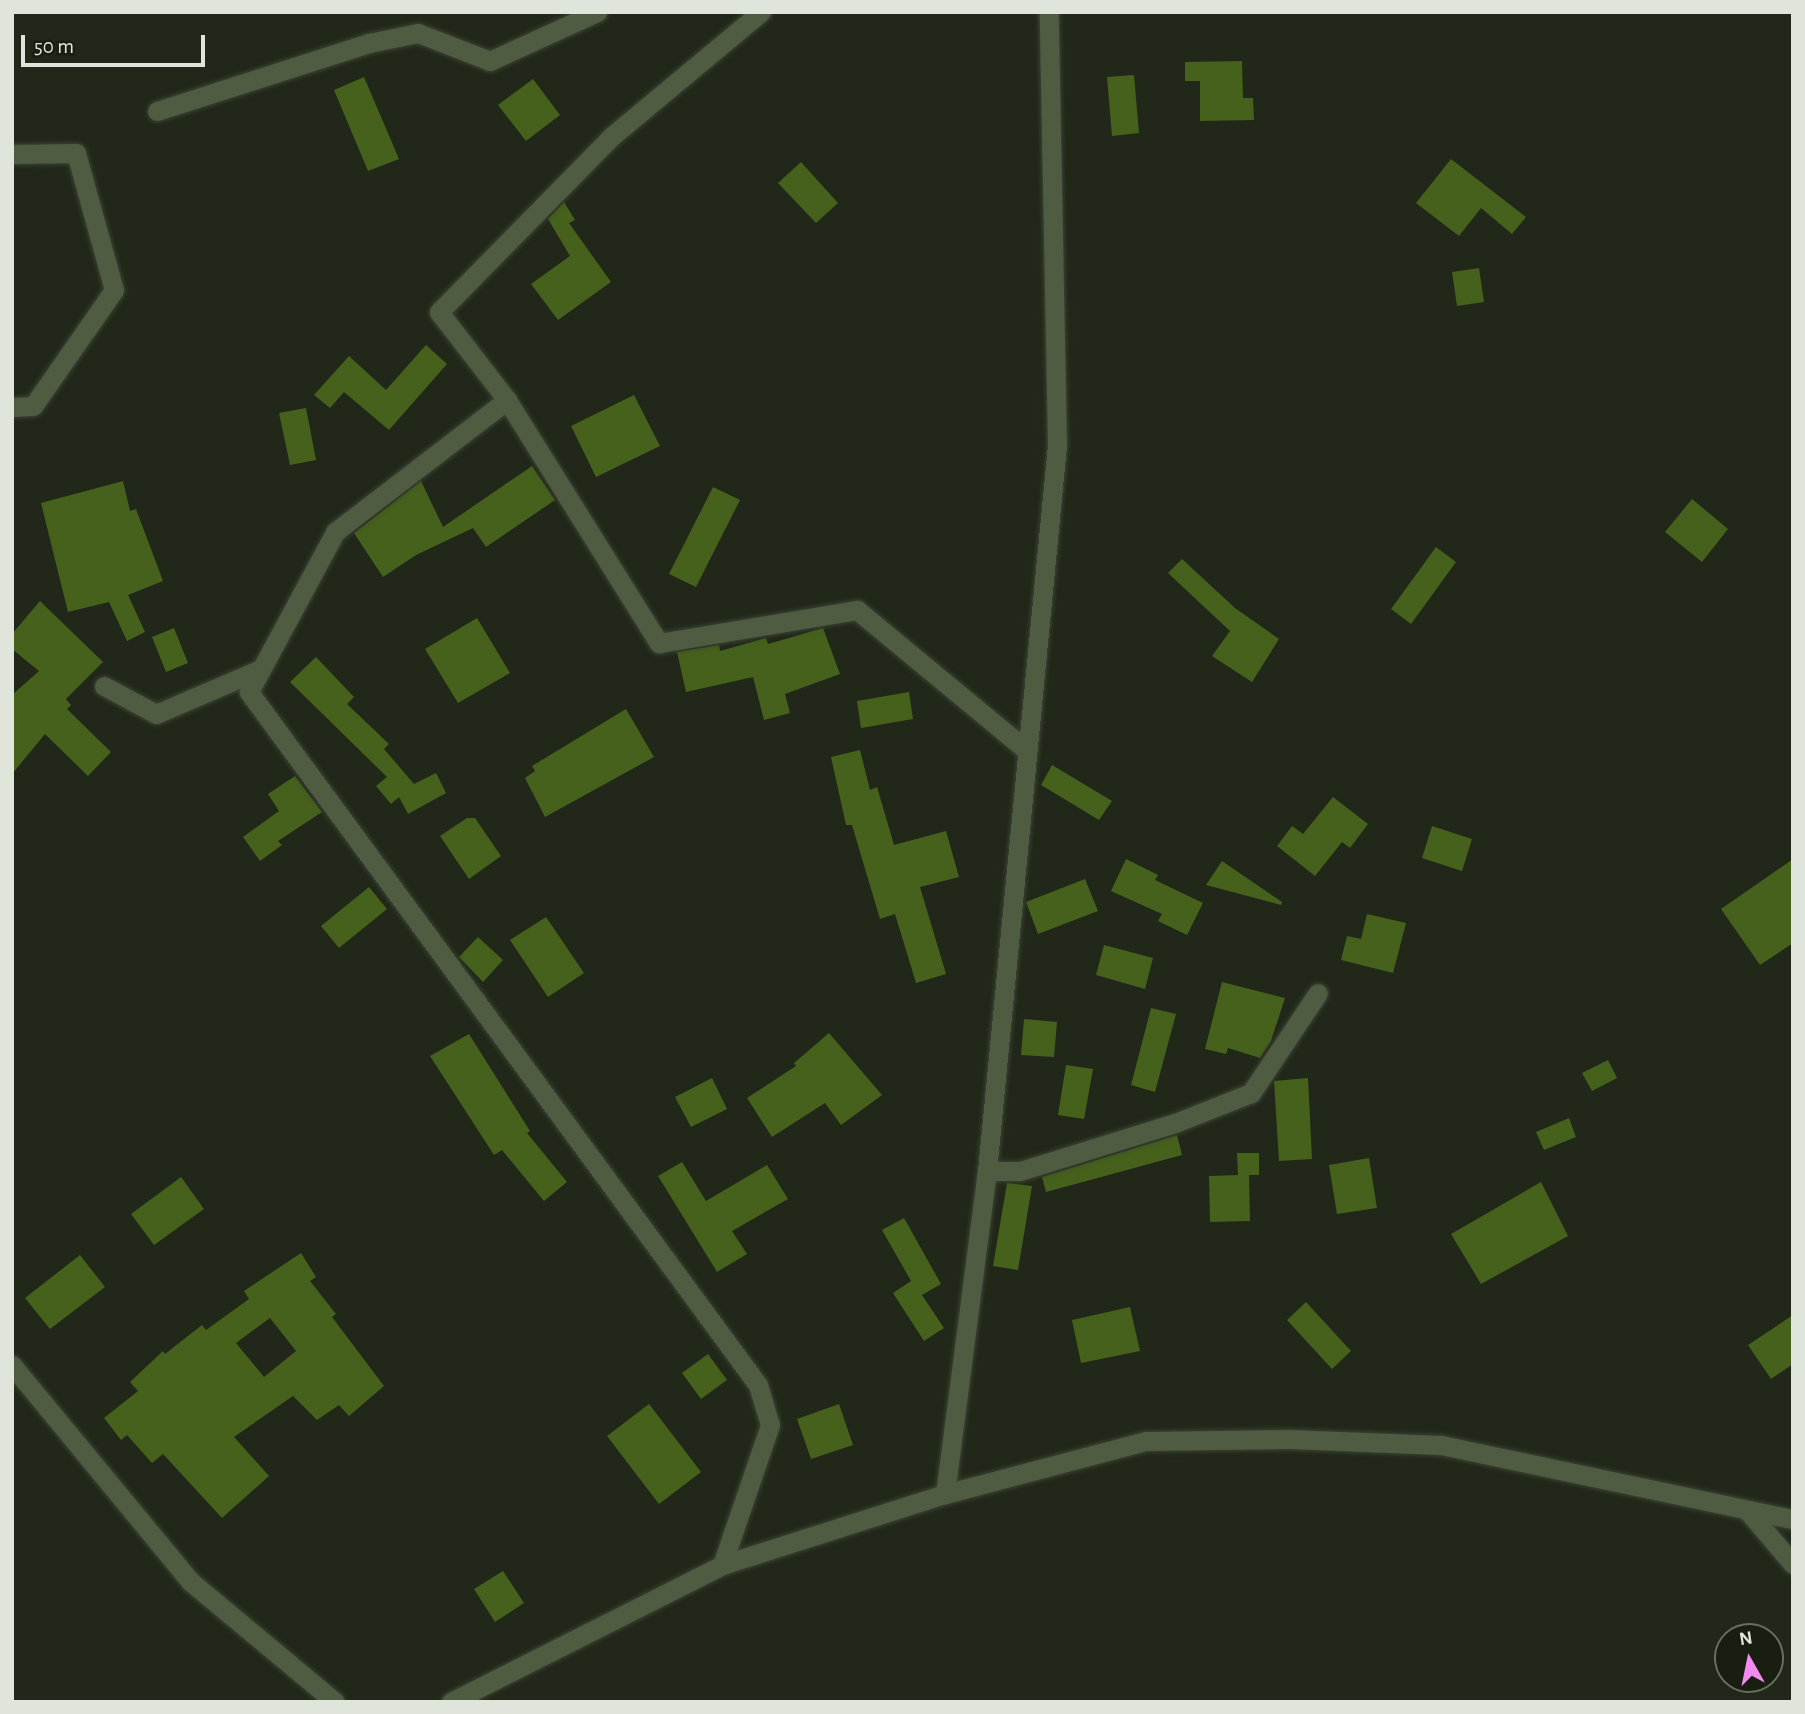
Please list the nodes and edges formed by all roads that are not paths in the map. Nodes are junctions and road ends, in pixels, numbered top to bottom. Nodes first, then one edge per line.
1 (597, 12) edge
2 (761, 12) edge
3 (1049, 12) edge
4 (157, 111) dead end
5 (12, 154) edge
6 (507, 400) junction
7 (12, 407) edge
8 (261, 669) junction
9 (104, 686) dead end
10 (1026, 750) junction
11 (1318, 993) dead end
12 (987, 1171) junction
13 (12, 1364) edge
14 (945, 1493) junction
15 (1747, 1510) junction
16 (1793, 1519) edge
17 (1793, 1564) edge
18 (722, 1565) junction
19 (335, 1702) edge
20 (451, 1702) edge

1 - 4 street
2 - 6 street
3 - 10 street
5 - 7 street
6 - 8 street
6 - 10 street
8 - 9 street
8 - 18 street
10 - 12 street
11 - 12 street
12 - 14 street
13 - 19 street
14 - 15 street
14 - 18 street
15 - 16 street
15 - 17 street
18 - 20 street

